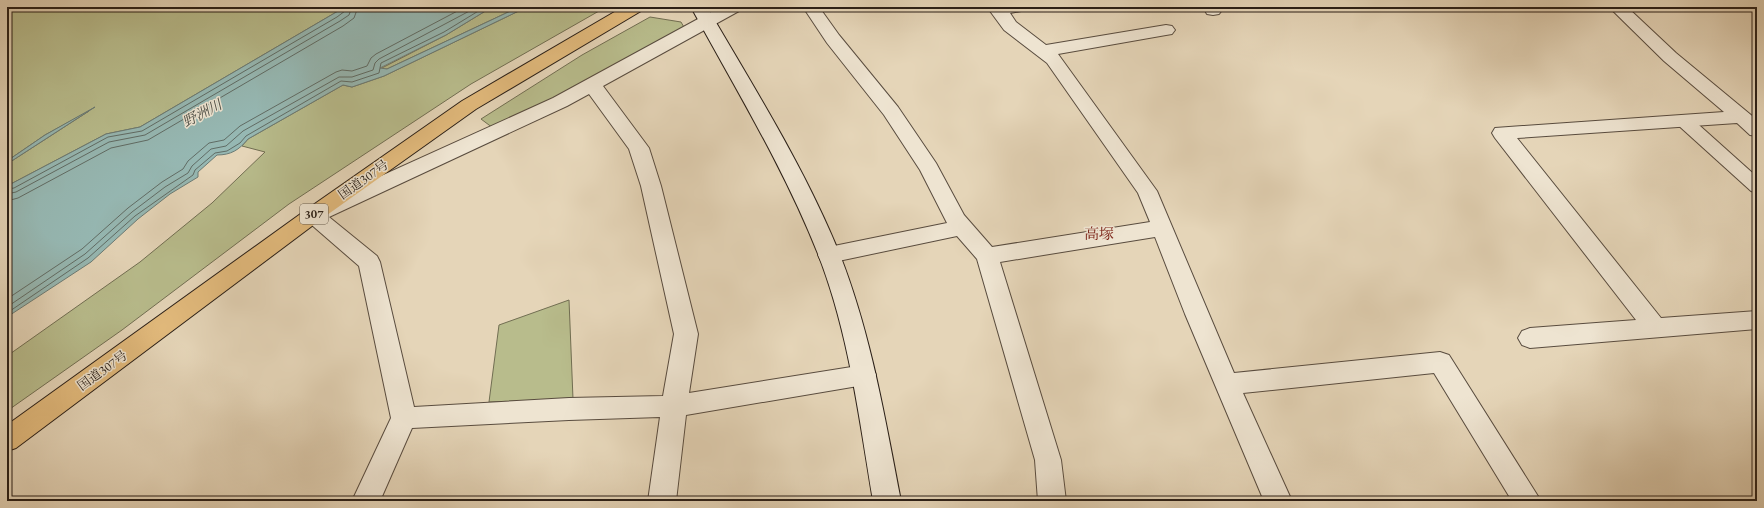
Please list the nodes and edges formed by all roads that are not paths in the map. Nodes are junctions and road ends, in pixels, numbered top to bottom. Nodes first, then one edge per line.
1 (635, 7) edge
2 (733, 7) edge
3 (811, 7) edge
4 (1617, 7) edge
5 (1003, 8) edge
6 (703, 14) edge
7 (1166, 30) dead end
8 (1042, 51) junction
9 (592, 84) junction
10 (1740, 117) junction
11 (1684, 121) junction
12 (1757, 130) edge
13 (1757, 187) edge
14 (313, 215) junction
15 (963, 227) junction
16 (1161, 228) junction
17 (829, 256) junction
18 (986, 256) junction
19 (1755, 323) edge
20 (1655, 328) junction
21 (1530, 338) dead end
22 (864, 375) junction
23 (1228, 384) junction
24 (674, 406) junction
25 (404, 418) junction
26 (7, 440) edge
27 (366, 501) edge
28 (662, 501) edge
29 (887, 501) edge
30 (1052, 501) edge
31 (1278, 501) edge
32 (1527, 501) edge

1 - 14 highway, 国道307号 / 307
2 - 6 street
3 - 15 street
4 - 10 street
5 - 8 street
6 - 9 street
6 - 17 street
7 - 8 street
8 - 16 street
9 - 14 street
9 - 24 street
10 - 11 street
10 - 12 street
11 - 13 lane
11 - 20 street
14 - 25 street
14 - 26 highway, 国道307号 / 307
15 - 17 street
15 - 18 street
16 - 18 street
16 - 23 street
17 - 22 street
18 - 30 street
19 - 20 street
20 - 21 street
22 - 24 street
22 - 29 street
23 - 31 street
23 - 32 street
24 - 25 street
24 - 28 street
25 - 27 street

